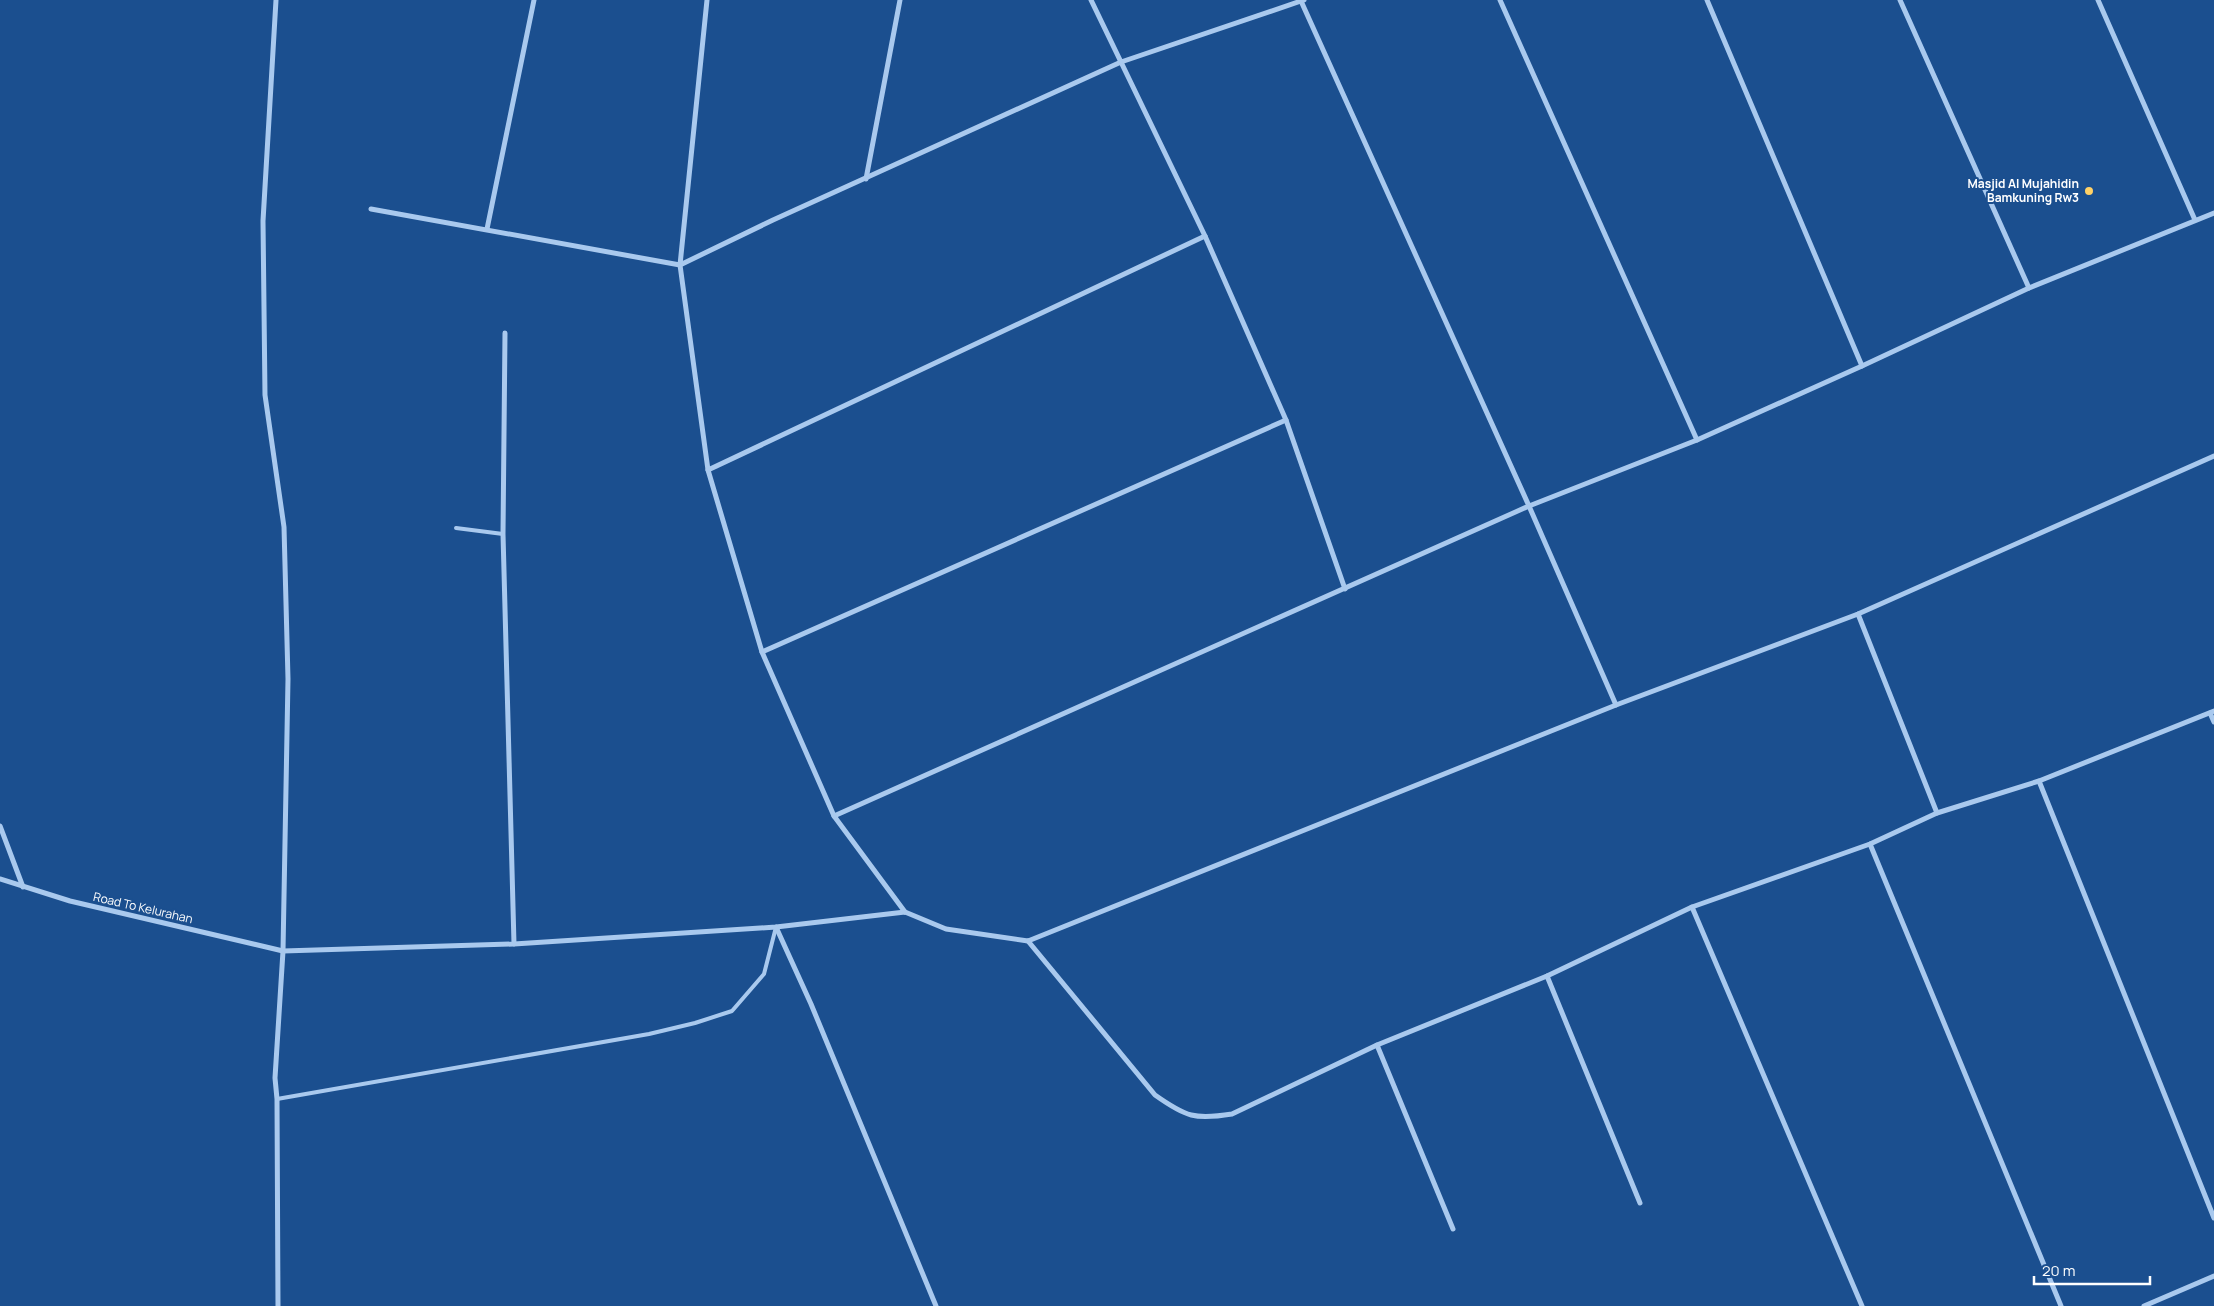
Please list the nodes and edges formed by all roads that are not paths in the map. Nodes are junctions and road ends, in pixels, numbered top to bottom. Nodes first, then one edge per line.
1 (276, 0) edge
2 (534, 0) edge
3 (707, 0) edge
4 (900, 0) edge
5 (1091, 0) edge
6 (1500, 0) edge
7 (1707, 0) edge
8 (1900, 0) edge
9 (2098, 0) edge
10 (1302, 1) edge
11 (1121, 62) junction
12 (866, 179) junction
13 (370, 209) dead end
14 (2214, 213) edge
15 (2195, 220) junction
16 (487, 229) junction
17 (1205, 236) junction
18 (680, 265) junction
19 (2029, 288) junction
20 (505, 333) dead end
21 (1862, 366) junction
22 (1286, 420) junction
23 (1697, 440) junction
24 (2214, 456) edge
25 (708, 470) junction
26 (1529, 506) junction
27 (456, 528) dead end
28 (503, 534) junction
29 (1344, 589) junction
30 (1858, 614) junction
31 (762, 652) junction
32 (1616, 705) junction
33 (2212, 712) edge
34 (2214, 722) edge
35 (2039, 781) junction
36 (1937, 813) junction
37 (834, 816) junction
38 (0, 826) edge
39 (1870, 844) junction
40 (0, 879) edge
41 (23, 887) junction
42 (1692, 907) junction
43 (905, 912) junction
44 (776, 927) junction
45 (1028, 941) junction
46 (514, 944) junction
47 (283, 951) junction
48 (1548, 976) junction
49 (1377, 1045) junction
50 (277, 1099) junction
51 (1640, 1203) dead end
52 (2214, 1218) edge
53 (1452, 1229) dead end
54 (2214, 1276) edge
55 (278, 1306) edge
56 (936, 1306) edge
57 (1862, 1306) edge
58 (2062, 1306) edge
59 (2144, 1306) edge

1 - 47 street
2 - 16 street
3 - 18 street
4 - 12 street
5 - 11 street
6 - 23 street
7 - 21 street
8 - 19 street
9 - 15 street
10 - 11 street
10 - 26 street
11 - 12 street
11 - 17 street
12 - 18 street
13 - 16 street
14 - 15 street
15 - 19 street
16 - 18 street
17 - 22 street
17 - 25 street
18 - 25 street
19 - 21 street
20 - 28 street
21 - 23 street
22 - 29 street
22 - 31 street
23 - 26 street
24 - 30 street
25 - 31 street
26 - 29 street
26 - 32 street
27 - 28 lane
28 - 46 street
29 - 37 street
30 - 32 street
30 - 36 street
31 - 37 street
32 - 45 street
33 - 34 street
33 - 35 street
35 - 36 street
35 - 52 street
36 - 39 street
37 - 43 street
38 - 41 street
39 - 42 street
39 - 58 street
40 - 41 street, Road To Kelurahan
41 - 47 street, Road To Kelurahan
42 - 48 street
42 - 57 street
43 - 44 street, Road To Kelurahan
43 - 45 street
44 - 46 street, Road To Kelurahan
44 - 50 lane
44 - 56 street
45 - 49 street
46 - 47 street, Road To Kelurahan
47 - 50 street
48 - 49 street
48 - 51 street
49 - 53 street
50 - 55 street
54 - 59 street

